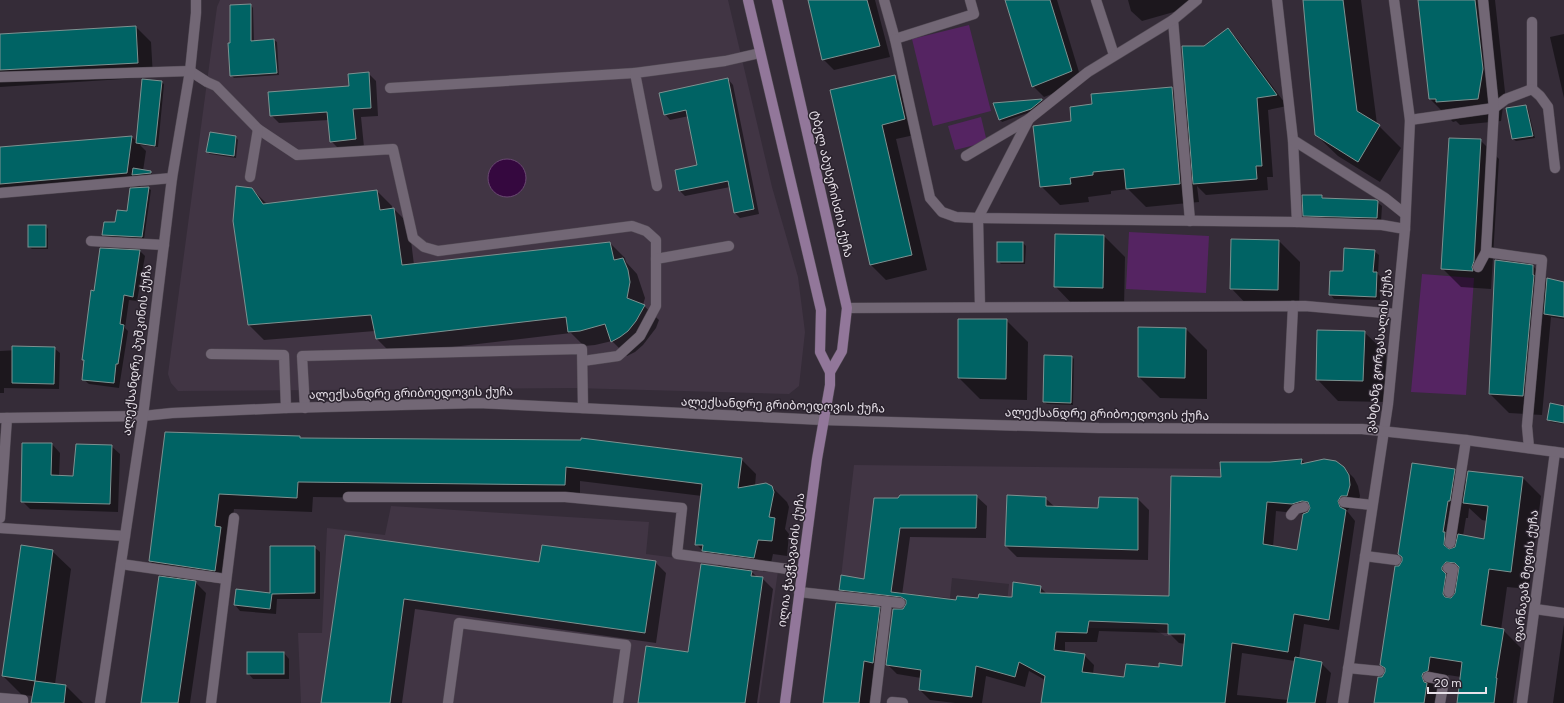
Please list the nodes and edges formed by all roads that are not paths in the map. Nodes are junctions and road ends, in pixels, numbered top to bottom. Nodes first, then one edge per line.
1 (196, 0) edge
2 (748, 0) edge
3 (777, 0) edge
4 (884, 0) edge
5 (970, 0) edge
6 (1096, 0) edge
7 (1197, 0) edge
8 (1277, 0) edge
9 (1394, 0) edge
10 (1484, 0) edge
11 (1172, 20) junction
12 (1532, 22) dead end
13 (895, 39) junction
14 (760, 53) junction
15 (1114, 55) junction
16 (190, 71) junction
17 (635, 73) junction
18 (0, 77) edge
19 (390, 88) dead end
20 (1532, 89) junction
21 (1494, 108) junction
22 (1029, 119) junction
23 (1410, 120) junction
24 (258, 129) junction
25 (1293, 140) junction
26 (966, 156) dead end
27 (1555, 168) dead end
28 (250, 177) dead end
29 (172, 178) junction
30 (657, 186) dead end
31 (0, 193) edge
32 (1405, 214) junction
33 (978, 218) junction
34 (1190, 221) junction
35 (1298, 222) junction
36 (1405, 229) junction
37 (91, 241) dead end
38 (164, 245) junction
39 (729, 246) dead end
40 (1486, 252) junction
41 (656, 259) junction
42 (1478, 267) dead end
43 (1293, 306) junction
44 (980, 307) junction
45 (847, 308) junction
46 (1396, 314) junction
47 (211, 354) dead end
48 (582, 362) junction
49 (830, 372) junction
50 (1290, 388) dead end
51 (286, 408) junction
52 (305, 408) junction
53 (583, 408) junction
54 (143, 416) junction
55 (3, 418) edge
56 (823, 420) junction
57 (1384, 430) junction
58 (1466, 440) junction
59 (1529, 448) junction
60 (1560, 453) edge
61 (348, 496) dead end
62 (1344, 502) dead end
63 (1372, 506) junction
64 (1304, 507) dead end
65 (0, 513) edge
66 (1291, 515) dead end
67 (234, 518) dead end
68 (0, 528) edge
69 (125, 536) junction
70 (1450, 543) dead end
71 (1365, 556) junction
72 (1396, 560) dead end
73 (121, 564) junction
74 (1448, 568) dead end
75 (802, 570) junction
76 (226, 579) junction
77 (799, 592) junction
78 (1449, 592) dead end
79 (887, 602) junction
80 (900, 604) dead end
81 (1535, 609) junction
82 (1564, 613) edge
83 (1348, 668) junction
84 (1379, 671) dead end
85 (1428, 677) dead end
86 (0, 698) edge
87 (892, 702) dead end
88 (23, 703) edge
89 (100, 703) edge
90 (211, 703) edge
91 (448, 703) edge
92 (618, 703) edge
93 (785, 703) edge
94 (875, 703) edge
95 (903, 703) edge
96 (1343, 703) edge
97 (1440, 703) edge
98 (1522, 703) edge

1 - 16 street, ალექსანდრე პუშკინის ქუჩა
2 - 14 main road
3 - 45 main road, ტბელ აბუსერისძის ქუჩა
4 - 13 street
5 - 13 street
6 - 15 street
7 - 11 street
8 - 25 street
9 - 23 street, ვახტანგ გორგასალის ქუჩა
10 - 21 street
11 - 15 street
11 - 34 street
12 - 20 street
13 - 33 street
14 - 17 street
14 - 49 main road
15 - 22 street
16 - 18 street
16 - 24 street
16 - 29 street, ალექსანდრე პუშკინის ქუჩა
17 - 19 street
17 - 30 street
20 - 21 street
20 - 27 street
21 - 23 street
21 - 40 street
22 - 26 street
22 - 33 street
23 - 32 street, ვახტანგ გორგასალის ქუჩა
24 - 28 street
24 - 41 street
25 - 32 street
25 - 35 street
29 - 31 street
29 - 38 street, ალექსანდრე პუშკინის ქუჩა
32 - 36 street, ვახტანგ გორგასალის ქუჩა
33 - 34 street
33 - 44 street
34 - 35 street
35 - 36 street
36 - 46 street, ვახტანგ გორგასალის ქუჩა
37 - 38 street
38 - 54 street, ალექსანდრე პუშკინის ქუჩა
39 - 41 street
40 - 42 street
40 - 59 street
41 - 48 street
43 - 44 street
43 - 46 street
43 - 50 street
44 - 45 street
45 - 49 main road, ტბელ აბუსერისძის ქუჩა
46 - 57 street, ვახტანგ გორგასალის ქუჩა
47 - 51 street
48 - 52 street
48 - 53 street
49 - 56 main road, ტბელ აბუსერისძის ქუჩა
51 - 52 street, ალექსანდრე გრიბოედოვის ქუჩა
51 - 54 street, ალექსანდრე გრიბოედოვის ქუჩა
52 - 53 street, ალექსანდრე გრიბოედოვის ქუჩა
53 - 56 street, ალექსანდრე გრიბოედოვის ქუჩა
54 - 55 street, ალექსანდრე გრიბოედოვის ქუჩა
54 - 69 street, ალექსანდრე პუშკინის ქუჩა
55 - 65 street
56 - 57 street, ალექსანდრე გრიბოედოვის ქუჩა
56 - 75 main road, ილია ჭავჭავაძის ქუჩა
57 - 58 street, ალექსანდრე გრიბოედოვის ქუჩა
57 - 63 street, ვახტანგ გორგასალის ქუჩა
58 - 59 street, ალექსანდრე გრიბოედოვის ქუჩა
58 - 70 street
59 - 60 street, ალექსანდრე გრიბოედოვის ქუჩა
60 - 81 street, ფარნავაზ მეფის ქუჩა
61 - 75 street
62 - 63 street
63 - 71 street, ვახტანგ გორგასალის ქუჩა
64 - 66 street
67 - 76 street
68 - 69 street
69 - 73 street, ალექსანდრე პუშკინის ქუჩა
71 - 72 street
71 - 83 street, ვახტანგ გორგასალის ქუჩა
73 - 76 street
73 - 89 street, ალექსანდრე პუშკინის ქუჩა
74 - 78 street
75 - 77 main road, ილია ჭავჭავაძის ქუჩა
76 - 90 street
77 - 79 street
77 - 93 main road, ილია ჭავჭავაძის ქუჩა
79 - 80 street
79 - 94 street
81 - 82 street
81 - 98 street, ფარნავაზ მეფის ქუჩა
83 - 84 street
83 - 96 street, ვახტანგ გორგასალის ქუჩა
85 - 97 street
86 - 88 street
87 - 95 street
91 - 92 street

